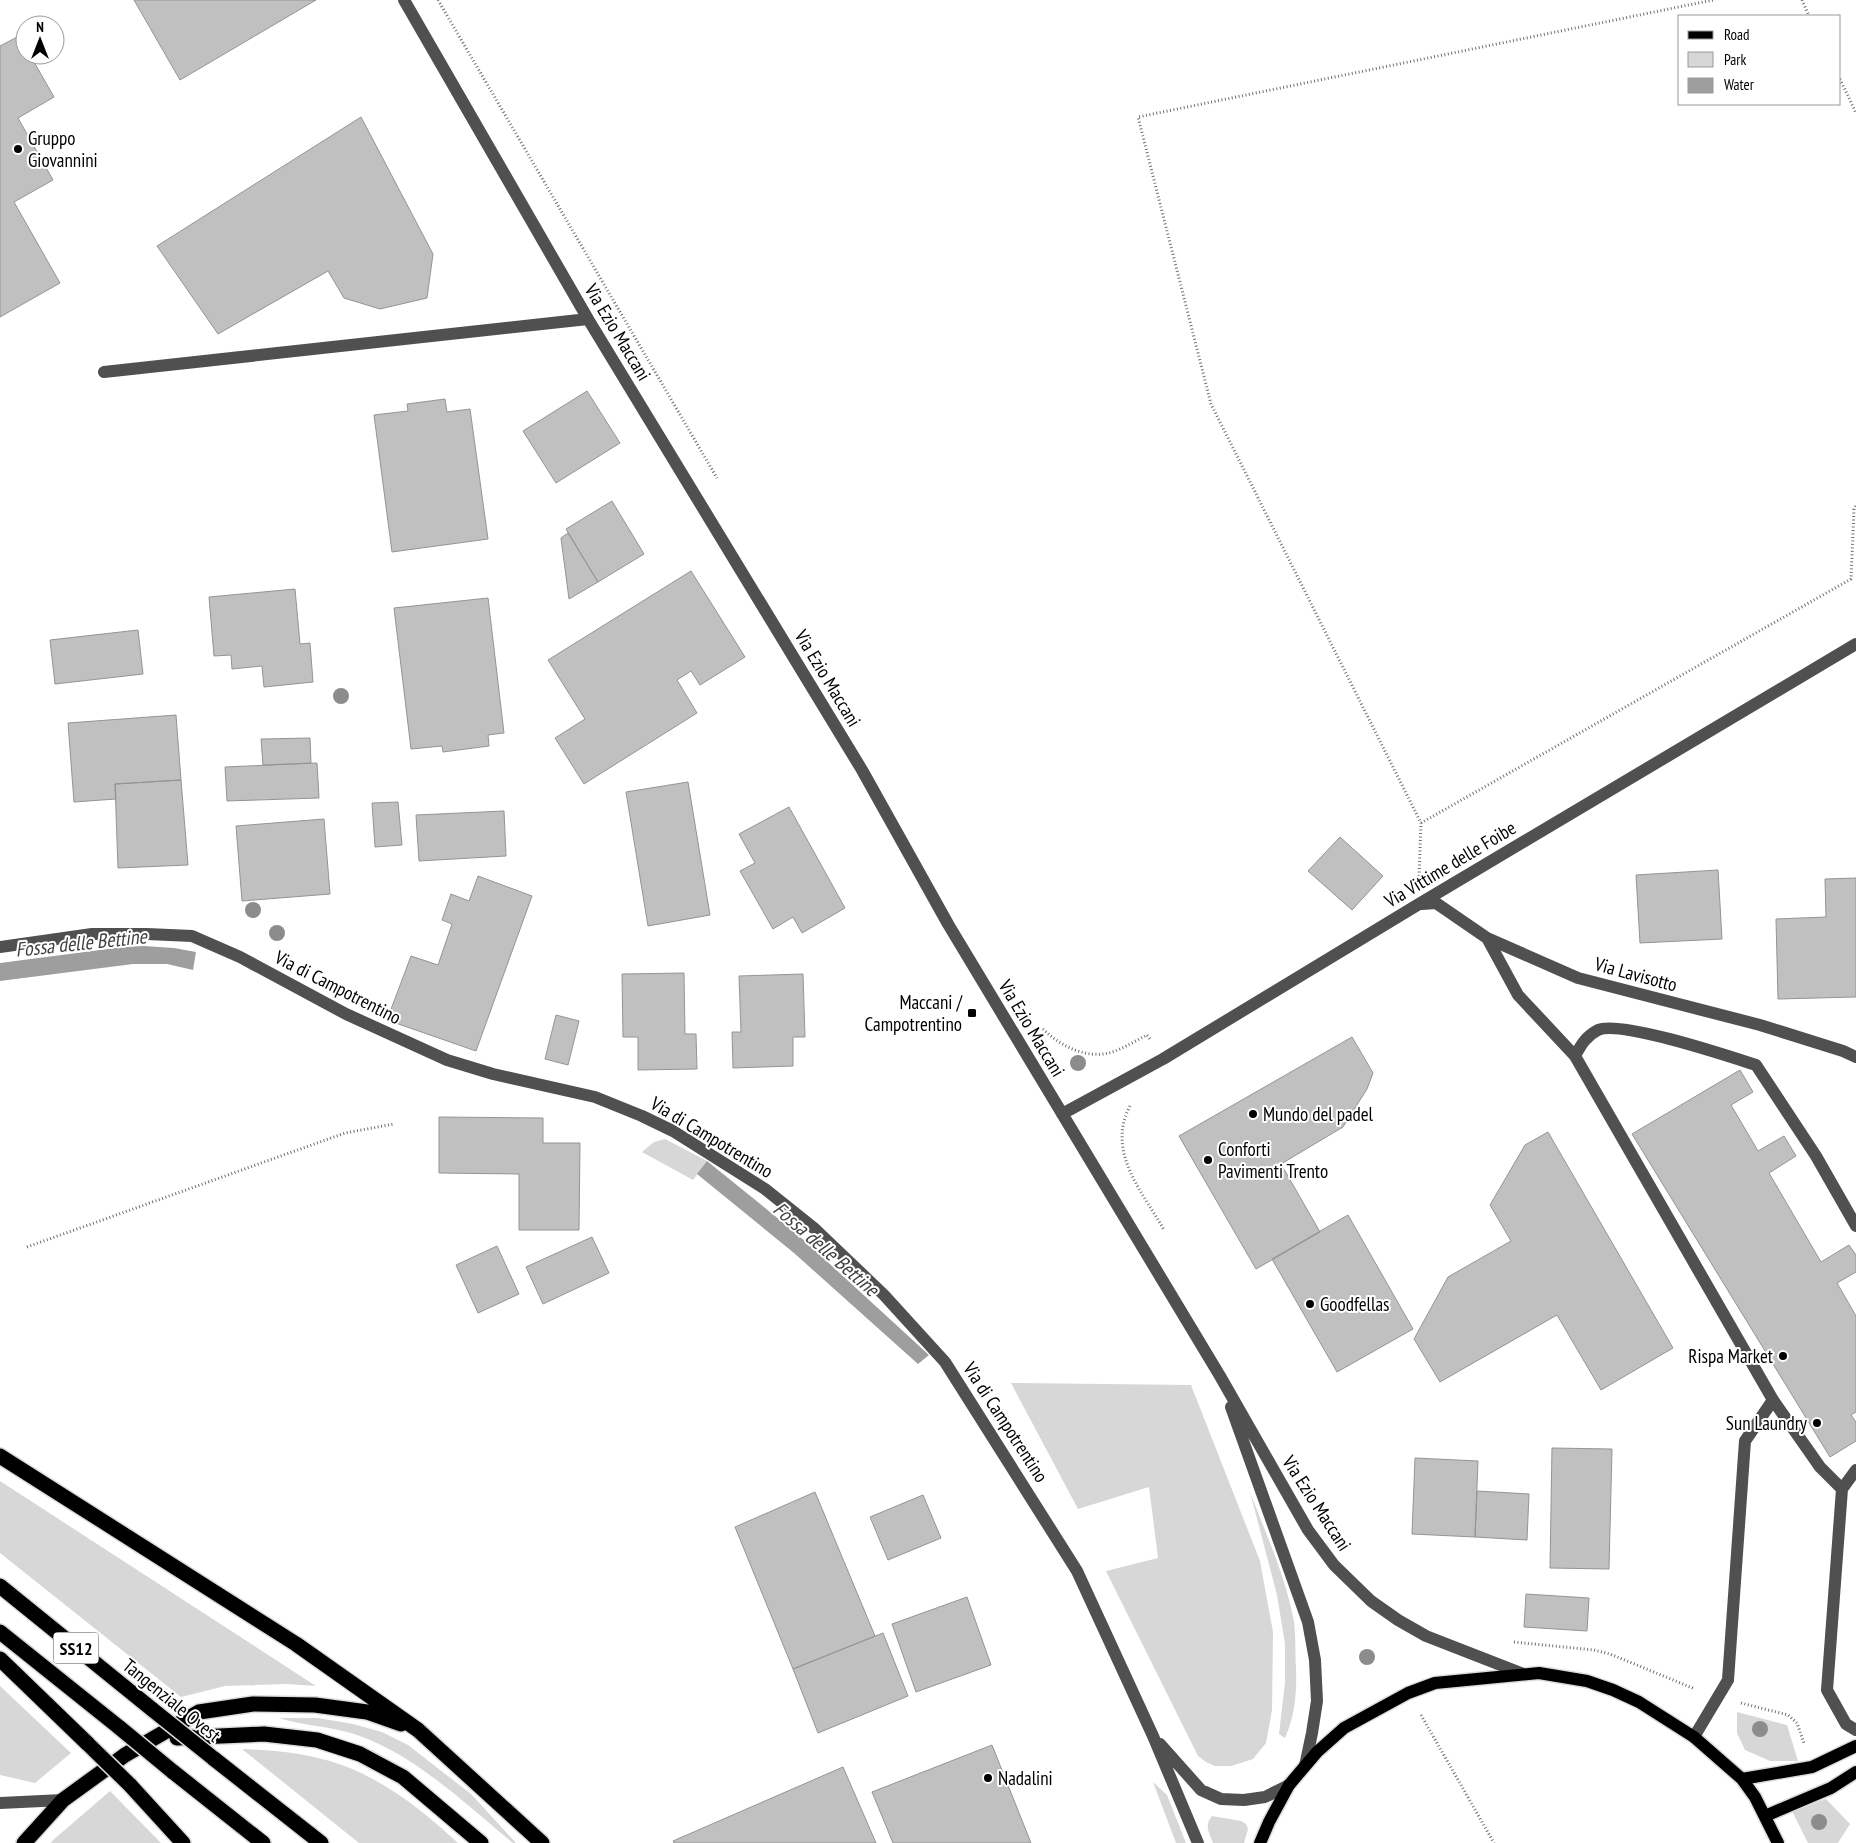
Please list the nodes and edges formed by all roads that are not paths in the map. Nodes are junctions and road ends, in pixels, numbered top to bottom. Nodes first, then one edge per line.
1 (404, 0) edge
2 (588, 319) junction
3 (104, 372) dead end
4 (1856, 644) edge
5 (1418, 904) junction
6 (1487, 938) junction
7 (0, 947) edge
8 (1575, 1056) junction
9 (1856, 1057) edge
10 (1062, 1114) junction
11 (1856, 1226) edge
12 (1220, 1376) junction
13 (1773, 1400) junction
14 (0, 1456) edge
15 (1856, 1470) edge
16 (1842, 1489) junction
17 (0, 1586) edge
18 (0, 1632) edge
19 (0, 1659) edge
20 (1520, 1673) junction
21 (418, 1730) junction
22 (1856, 1730) edge
23 (1154, 1736) junction
24 (1694, 1737) junction
25 (149, 1739) junction
26 (1856, 1746) edge
27 (1305, 1766) junction
28 (1856, 1772) edge
29 (1742, 1780) junction
30 (1289, 1785) junction
31 (63, 1800) junction
32 (0, 1803) edge
33 (1765, 1816) junction
34 (24, 1843) edge
35 (183, 1843) edge
36 (263, 1843) edge
37 (321, 1843) edge
38 (480, 1843) edge
39 (542, 1843) edge
40 (1198, 1843) edge
41 (1260, 1843) edge
42 (1778, 1843) edge

1 - 2 street, Via Ezio Maccani
2 - 3 street
2 - 10 street, Via Ezio Maccani
4 - 5 street, Via Vittime delle Foibe
5 - 6 street, Via Lavisotto
5 - 10 street, Via Vittime delle Foibe
6 - 8 street
6 - 9 street, Via Lavisotto
7 - 23 street, Via di Campotrentino
8 - 11 street
8 - 13 street
10 - 12 street, Via Ezio Maccani
12 - 20 street, Via Ezio Maccani
12 - 27 street, Via Ezio Maccani
13 - 16 street
13 - 24 street
14 - 21 highway
15 - 16 street
16 - 22 street
17 - 37 highway, Tangenziale Ovest / SS12, bridge
18 - 36 highway, SS12, bridge
19 - 35 highway, bridge
20 - 24 main road
20 - 27 main road
21 - 25 highway
21 - 39 highway
23 - 30 street, Via di Campotrentino
23 - 40 street, Via di Campotrentino
24 - 29 main road
25 - 31 highway
25 - 38 highway
26 - 29 main road
27 - 30 main road
28 - 33 main road
29 - 33 main road
30 - 41 main road
31 - 32 street
31 - 34 highway
33 - 42 main road

